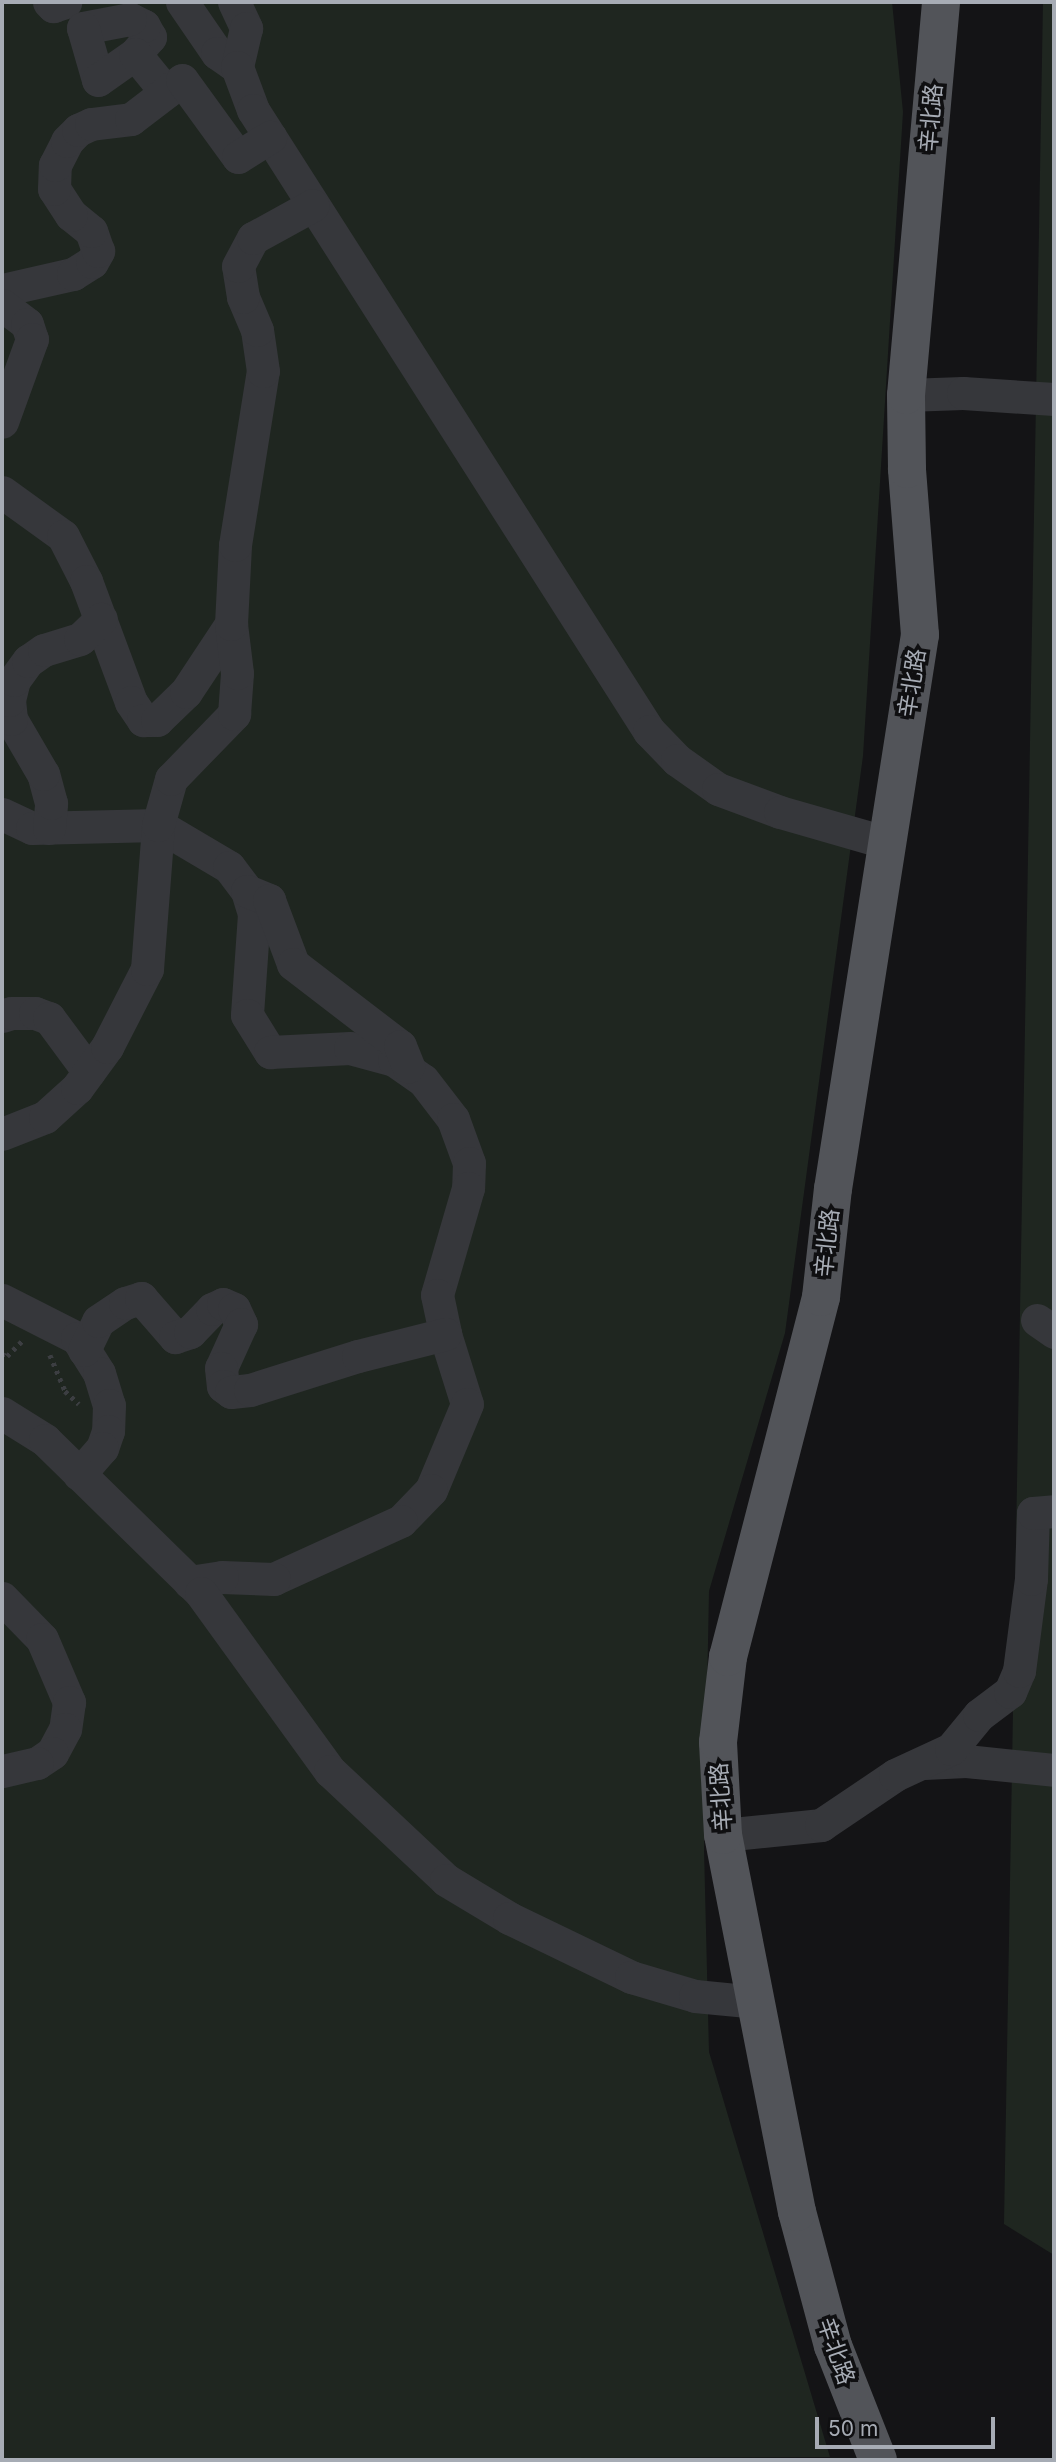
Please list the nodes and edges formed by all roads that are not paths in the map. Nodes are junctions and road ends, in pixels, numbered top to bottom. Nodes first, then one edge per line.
1 (49, 2) edge
2 (65, 2) edge
3 (182, 2) edge
4 (234, 2) edge
5 (941, 2) edge
6 (86, 14) edge
7 (135, 54) junction
8 (237, 67) junction
9 (166, 92) junction
10 (270, 137) junction
11 (313, 205) junction
12 (2, 290) edge
13 (2, 305) edge
14 (906, 395) junction
15 (1054, 399) edge
16 (2, 422) edge
17 (2, 492) edge
18 (100, 619) junction
19 (231, 624) junction
20 (2, 814) edge
21 (158, 825) junction
22 (49, 828) junction
23 (888, 843) junction
24 (247, 891) junction
25 (2, 1016) edge
26 (89, 1072) junction
27 (410, 1072) junction
28 (2, 1134) edge
29 (2, 1300) edge
30 (444, 1334) junction
31 (84, 1350) junction
32 (2, 1413) edge
33 (79, 1474) junction
34 (1054, 1511) edge
35 (189, 1582) junction
36 (2, 1598) edge
37 (919, 1764) junction
38 (1054, 1769) edge
39 (2, 1771) edge
40 (723, 1835) junction
41 (756, 2002) junction
42 (878, 2460) edge

1 - 2 street
3 - 8 street
4 - 8 street
5 - 14 main road, 辛北路
6 - 7 street
6 - 7 street
7 - 9 street
8 - 10 street
9 - 10 street
9 - 12 street
10 - 11 street
11 - 19 street
11 - 23 street
13 - 16 street
14 - 15 street
14 - 23 main road, 辛北路
17 - 18 street
18 - 19 street
18 - 22 street
19 - 21 street
20 - 22 street
21 - 22 street
21 - 24 street
21 - 26 street
23 - 40 main road, 辛北路
24 - 27 street
24 - 27 street
25 - 26 street
26 - 28 street
27 - 30 street
29 - 31 street
30 - 31 street
30 - 35 street
31 - 33 street
32 - 33 street
33 - 35 street
34 - 37 street
35 - 41 street
36 - 39 street
37 - 38 street
37 - 40 street
40 - 41 main road, 辛北路
41 - 42 main road, 辛北路

